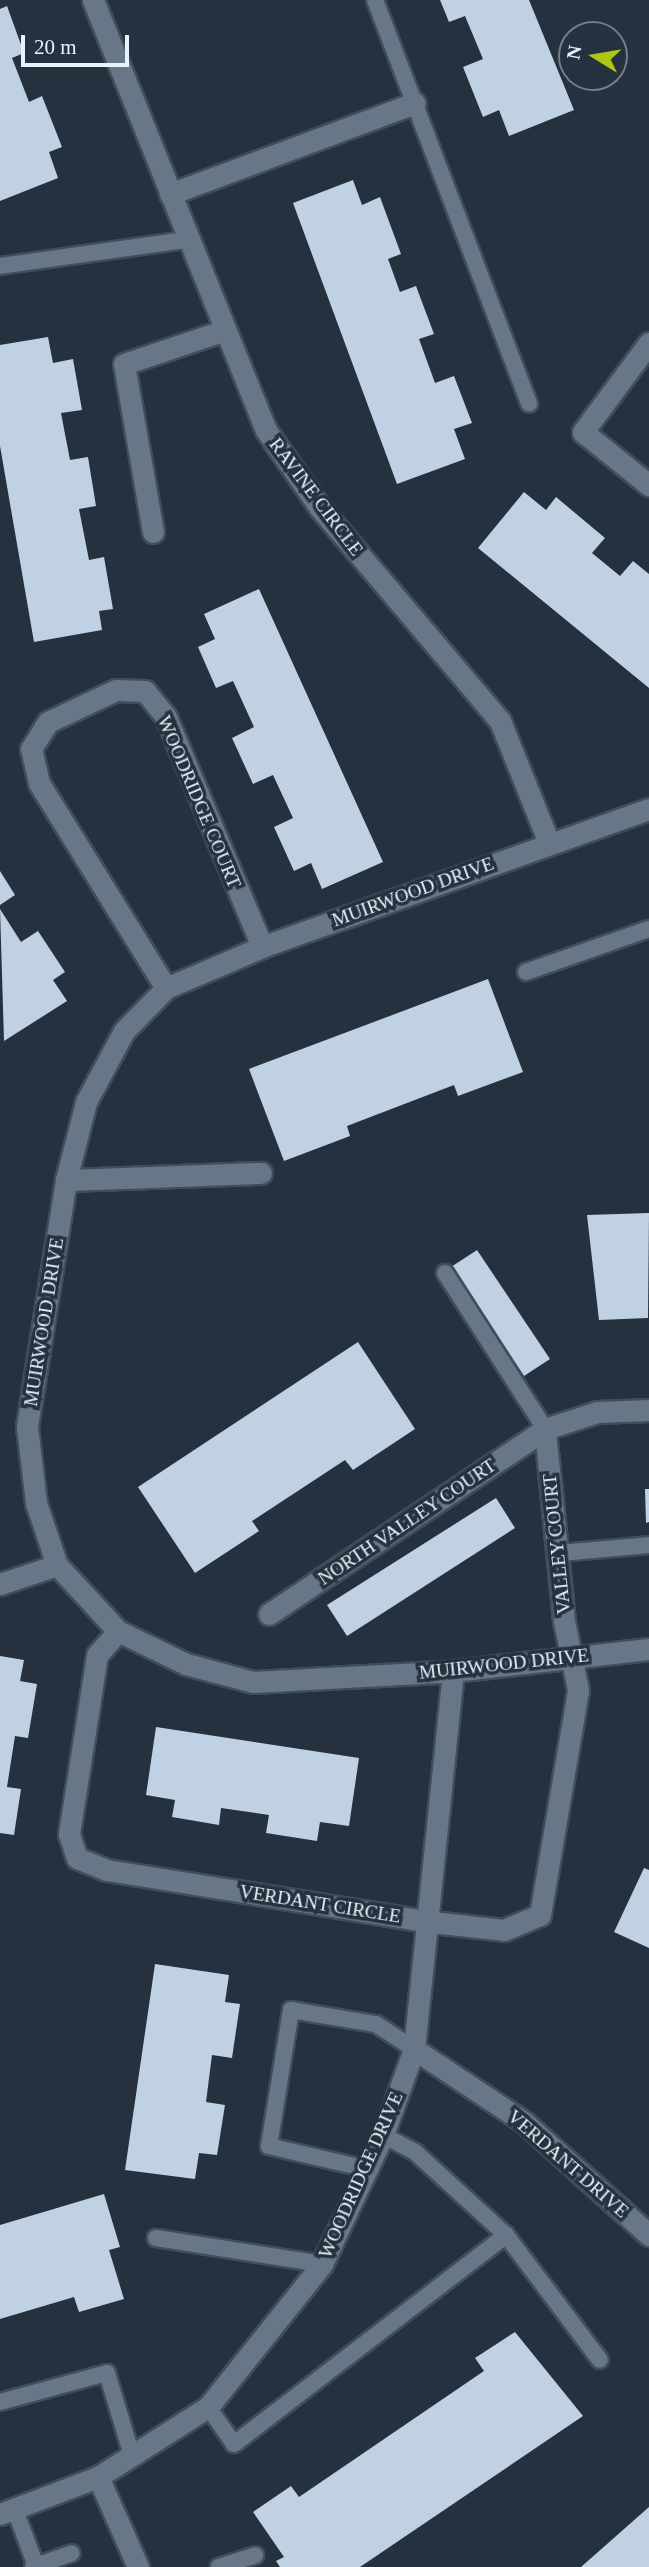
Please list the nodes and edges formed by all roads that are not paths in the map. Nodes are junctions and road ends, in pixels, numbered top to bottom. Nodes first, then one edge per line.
1 (93, 0) edge
2 (375, 0) edge
3 (415, 103) junction
4 (170, 194) junction
5 (186, 240) junction
6 (0, 266) edge
7 (222, 331) junction
8 (649, 343) edge
9 (529, 404) dead end
10 (649, 485) edge
11 (153, 532) dead end
12 (649, 809) edge
13 (549, 843) junction
14 (649, 929) edge
15 (262, 947) junction
16 (526, 972) dead end
17 (166, 988) junction
18 (261, 1173) dead end
19 (66, 1180) junction
20 (445, 1272) dead end
21 (649, 1410) edge
22 (545, 1429) junction
23 (649, 1545) edge
24 (559, 1553) junction
25 (57, 1566) junction
26 (0, 1584) edge
27 (270, 1615) dead end
28 (118, 1631) junction
29 (649, 1649) edge
30 (575, 1657) junction
31 (453, 1671) junction
32 (432, 1922) junction
33 (414, 2049) junction
34 (383, 2136) junction
35 (367, 2169) junction
36 (506, 2235) junction
37 (649, 2235) edge
38 (156, 2238) dead end
39 (322, 2263) junction
40 (600, 2361) dead end
41 (0, 2402) edge
42 (208, 2407) junction
43 (132, 2456) junction
44 (98, 2477) junction
45 (8, 2512) edge
46 (72, 2553) dead end
47 (255, 2555) dead end
48 (35, 2566) edge
49 (138, 2567) edge
50 (219, 2567) edge

1 - 4 street, RAVINE CIRCLE
2 - 3 lane
3 - 4 street
3 - 9 lane
4 - 5 street, RAVINE CIRCLE
5 - 6 lane
5 - 7 street, RAVINE CIRCLE
7 - 11 street
7 - 13 street, RAVINE CIRCLE
8 - 10 street
12 - 13 street, MUIRWOOD DRIVE
13 - 15 street, MUIRWOOD DRIVE
14 - 16 lane
15 - 17 street, MUIRWOOD DRIVE
15 - 17 street, WOODRIDGE COURT
17 - 19 street, MUIRWOOD DRIVE
18 - 19 street
19 - 25 street, MUIRWOOD DRIVE
20 - 22 lane
21 - 22 street, NORTH VALLEY COURT
22 - 24 street, VALLEY COURT
22 - 27 street, NORTH VALLEY COURT
23 - 24 lane
24 - 30 street, VALLEY COURT
25 - 26 street
25 - 28 street, MUIRWOOD DRIVE
28 - 31 street, MUIRWOOD DRIVE
28 - 32 street, VERDANT CIRCLE
29 - 30 street, MUIRWOOD DRIVE
30 - 31 street, MUIRWOOD DRIVE
30 - 32 street, VERDANT CIRCLE
31 - 32 street, WOODRIDGE DRIVE
32 - 33 street, WOODRIDGE DRIVE
33 - 34 street, WOODRIDGE DRIVE
33 - 35 lane
33 - 37 street, VERDANT DRIVE
34 - 35 street, WOODRIDGE DRIVE
34 - 36 lane
35 - 39 street, WOODRIDGE DRIVE
36 - 40 lane
36 - 42 lane
38 - 39 lane
39 - 42 street, WOODRIDGE DRIVE
41 - 43 lane
42 - 43 street, WOODRIDGE DRIVE
43 - 44 street, WOODRIDGE DRIVE
44 - 45 street, WOODRIDGE DRIVE
44 - 49 street
45 - 48 lane
46 - 48 lane
47 - 50 lane

